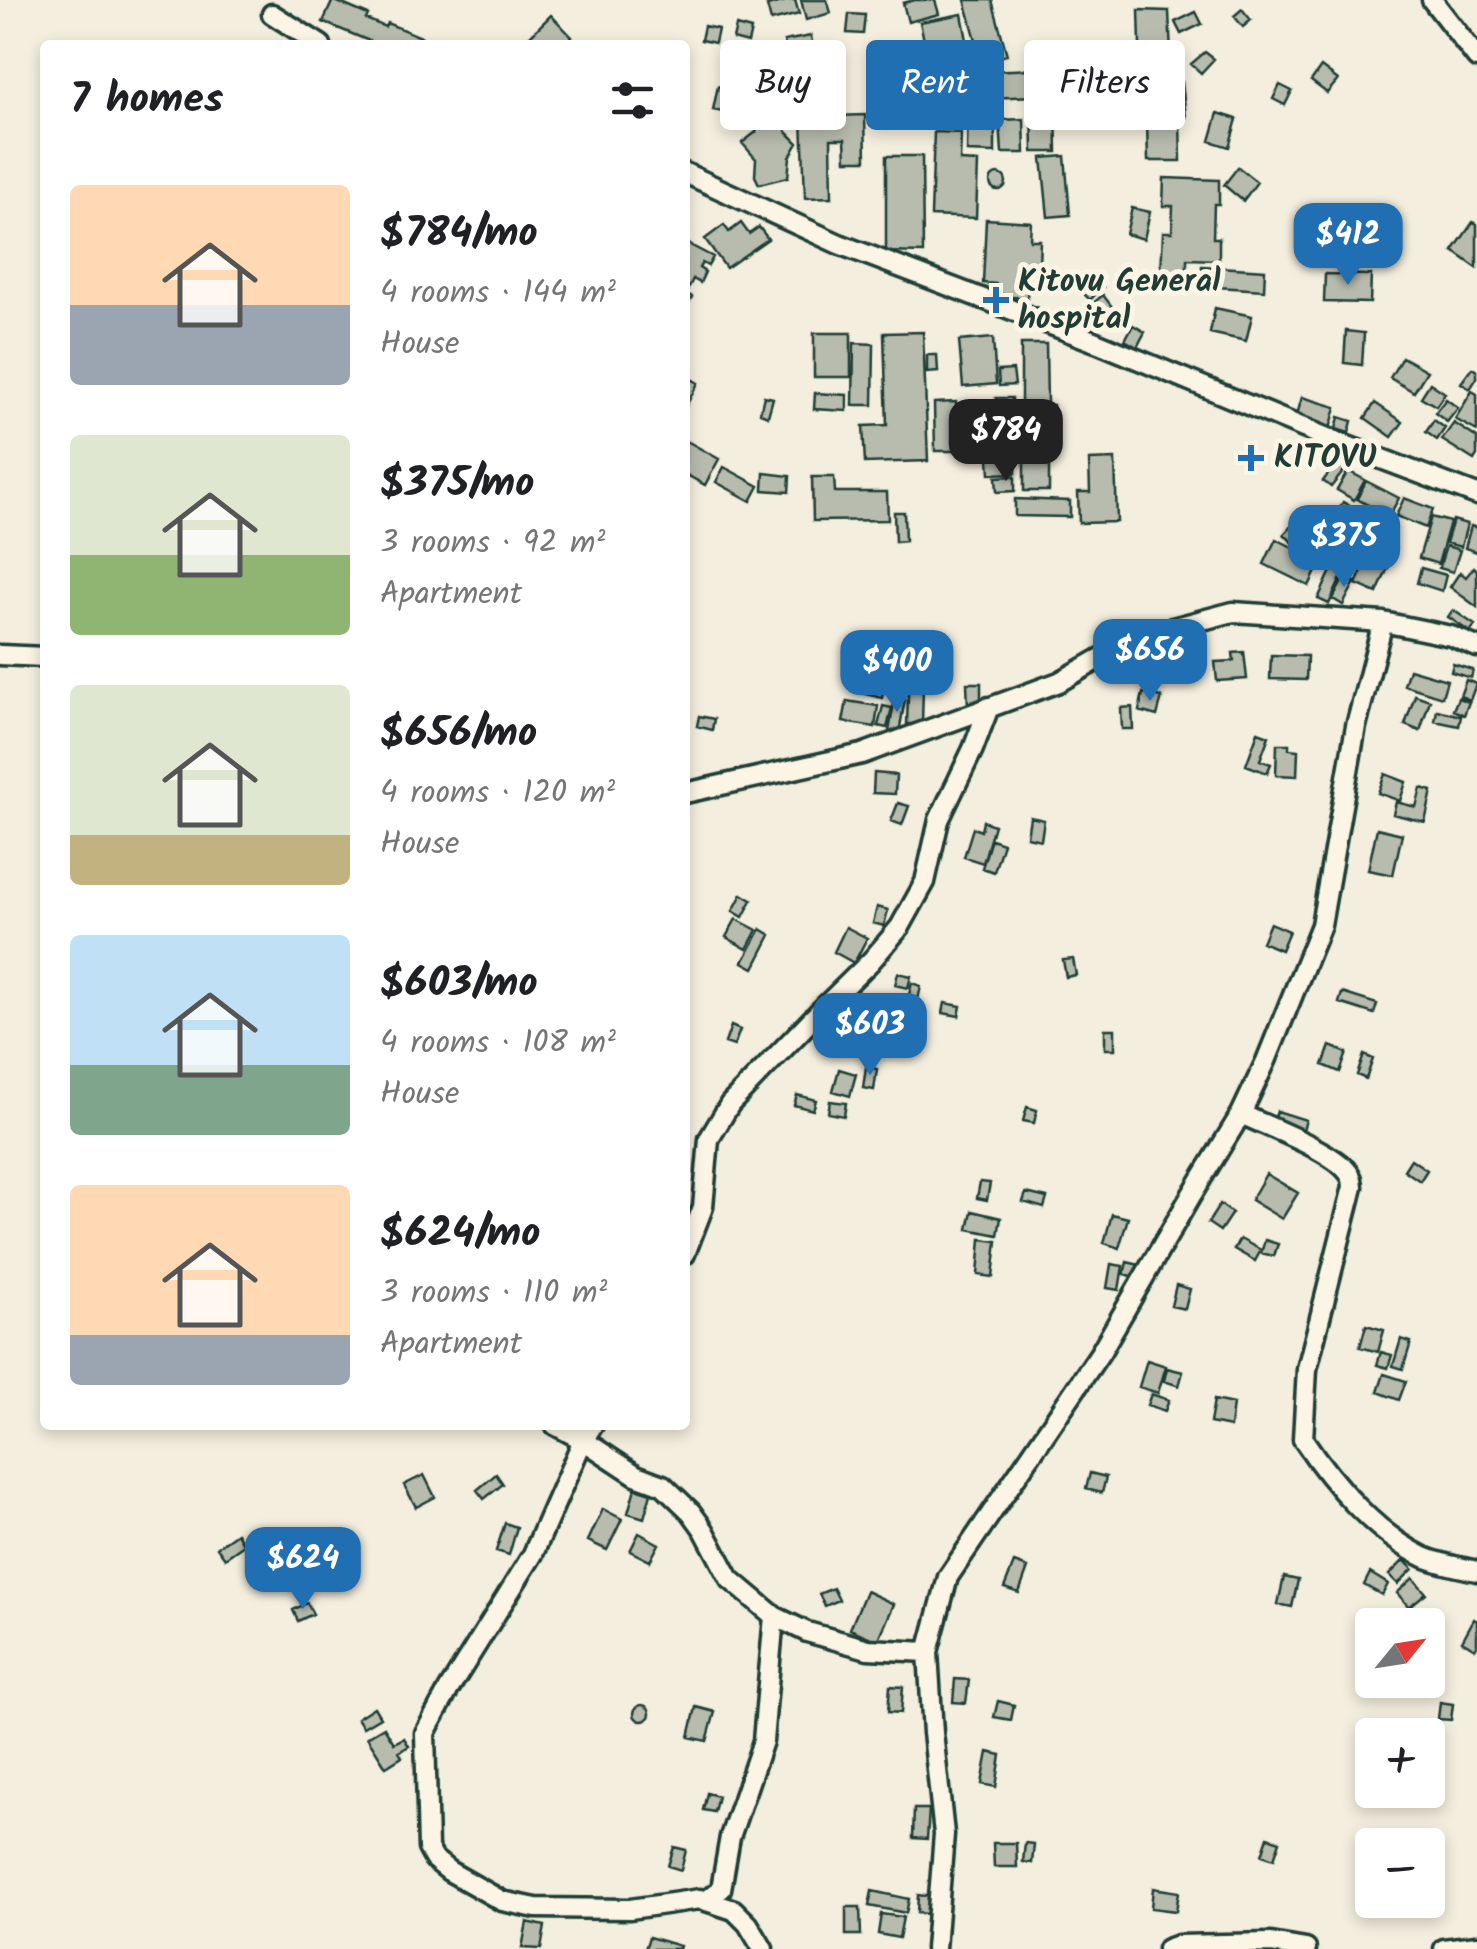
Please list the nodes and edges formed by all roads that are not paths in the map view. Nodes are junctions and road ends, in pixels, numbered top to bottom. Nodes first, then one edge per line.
1 (1432, 0) edge
2 (272, 14) dead end
3 (314, 40) edge
4 (1477, 58) edge
5 (690, 175) edge
6 (1477, 495) edge
7 (1383, 622) junction
8 (1477, 646) edge
9 (0, 655) edge
10 (40, 657) edge
11 (989, 708) junction
12 (690, 792) edge
13 (1241, 1114) junction
14 (690, 1241) edge
15 (588, 1432) edge
16 (1477, 1570) edge
17 (774, 1616) junction
18 (928, 1652) junction
19 (706, 1901) junction
20 (1477, 1945) edge
21 (763, 1949) edge
22 (936, 1949) edge
23 (1167, 1949) edge
24 (1306, 1949) edge
25 (1444, 1949) edge

1 - 4 street
2 - 3 street
5 - 6 street
7 - 8 street
7 - 11 street
7 - 13 street
9 - 10 street
11 - 12 street
11 - 14 street
13 - 16 street
13 - 18 street
15 - 17 street
15 - 19 street
17 - 18 street
17 - 19 street
18 - 22 street
19 - 21 street
20 - 25 street
23 - 24 street

